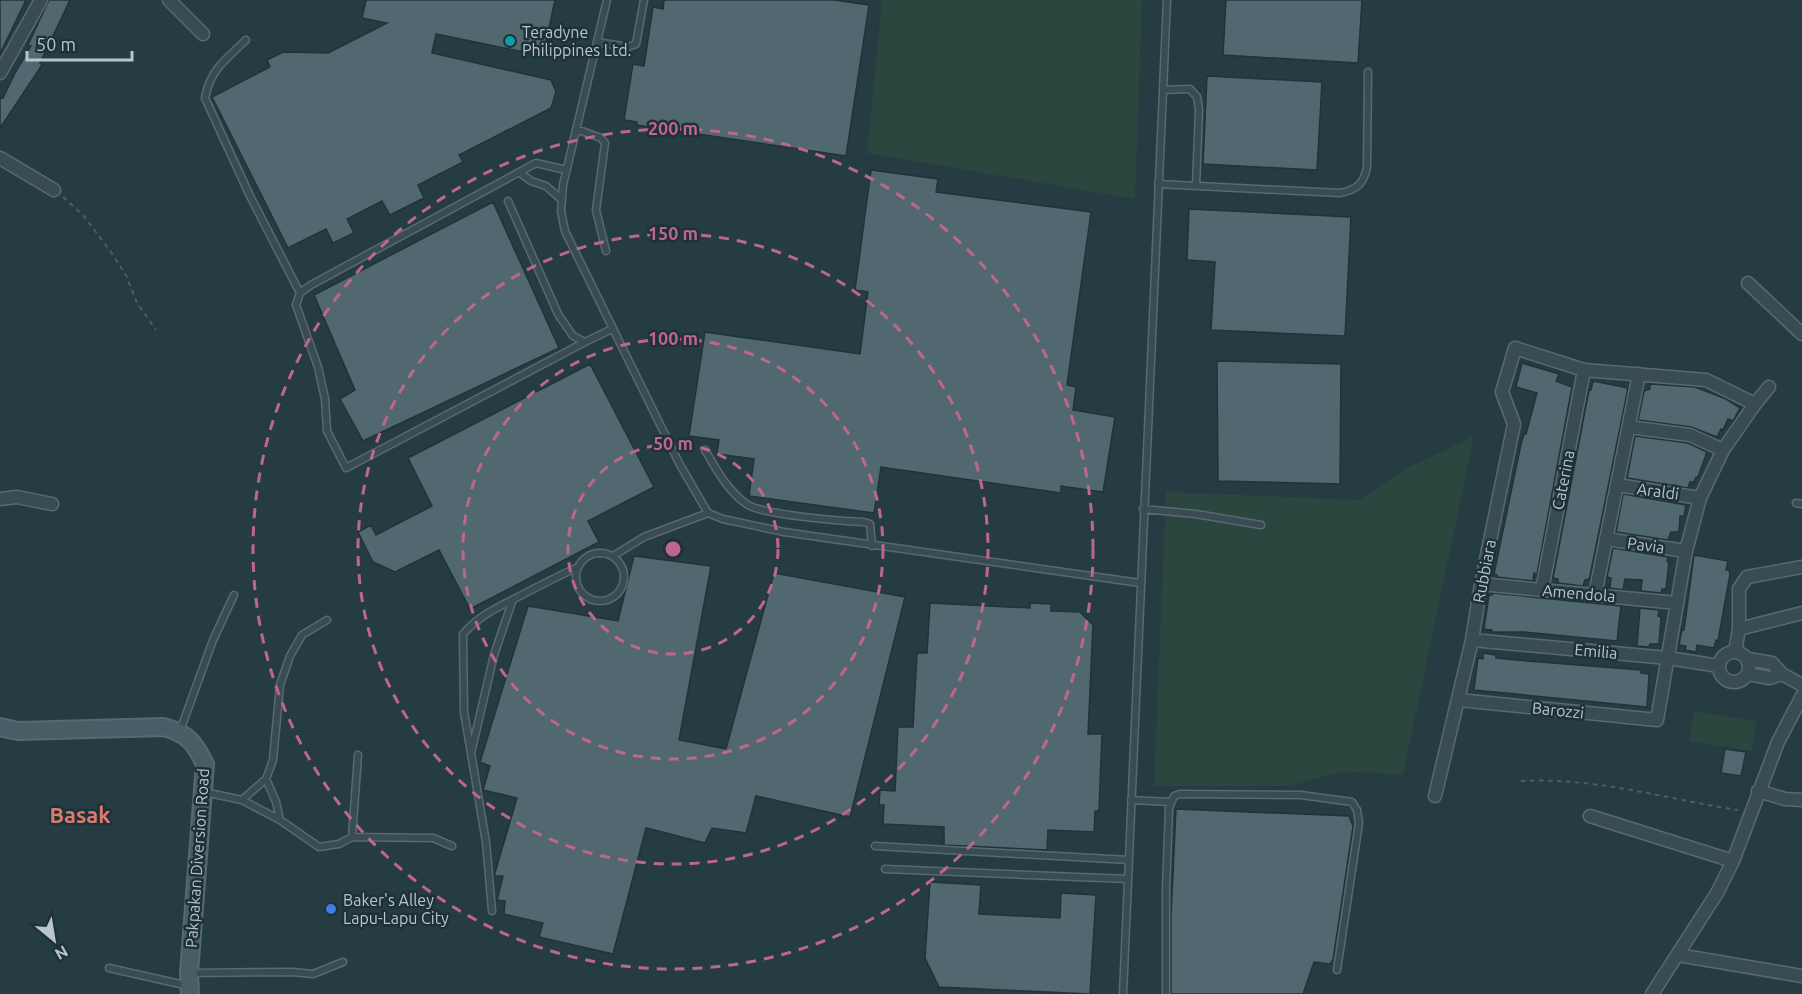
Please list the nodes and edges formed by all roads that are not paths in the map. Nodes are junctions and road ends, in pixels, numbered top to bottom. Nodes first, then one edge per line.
1 (41, 0) edge
2 (169, 0) edge
3 (607, 0) edge
4 (644, 0) edge
5 (1167, 0) edge
6 (203, 34) dead end
7 (246, 40) dead end
8 (597, 42) junction
9 (2, 66) edge
10 (1368, 72) dead end
11 (1163, 90) junction
12 (576, 129) junction
13 (0, 158) edge
14 (566, 170) junction
15 (520, 172) junction
16 (1158, 184) junction
17 (1196, 186) junction
18 (54, 190) road end
19 (561, 199) junction
20 (508, 201) dead end
21 (606, 251) dead end
22 (1748, 283) dead end
23 (300, 293) junction
24 (612, 329) junction
25 (1802, 334) edge
26 (585, 342) junction
27 (1584, 370) junction
28 (1639, 374) junction
29 (1769, 387) dead end
30 (1755, 404) junction
31 (1629, 427) junction
32 (705, 450) dead end
33 (1722, 450) junction
34 (1617, 485) junction
35 (1700, 498) junction
36 (0, 499) edge
37 (52, 504) dead end
38 (1143, 509) junction
39 (708, 513) junction
40 (1261, 525) dead end
41 (1606, 539) junction
42 (872, 546) junction
43 (1686, 551) junction
44 (613, 556) junction
45 (578, 567) junction
46 (1802, 567) edge
47 (1140, 583) junction
48 (1481, 584) junction
49 (1542, 590) junction
50 (234, 595) dead end
51 (1595, 595) junction
52 (513, 599) junction
53 (1677, 603) junction
54 (1802, 613) edge
55 (327, 620) dead end
56 (1739, 629) junction
57 (1472, 640) junction
58 (1735, 652) junction
59 (1668, 658) junction
60 (1748, 659) junction
61 (1719, 666) junction
62 (1748, 674) junction
63 (1782, 674) junction
64 (1802, 685) edge
65 (1802, 696) edge
66 (1459, 700) junction
67 (0, 727) edge
68 (180, 732) junction
69 (358, 754) dead end
70 (470, 757) junction
71 (266, 779) junction
72 (1758, 791) junction
73 (204, 792) junction
74 (1435, 796) dead end
75 (242, 800) junction
76 (1131, 800) junction
77 (1802, 800) edge
78 (1170, 802) junction
79 (1590, 816) dead end
80 (280, 820) junction
81 (352, 837) junction
82 (452, 846) dead end
83 (875, 846) dead end
84 (1129, 860) junction
85 (1733, 861) junction
86 (885, 869) dead end
87 (1128, 879) junction
88 (492, 911) dead end
89 (1678, 955) junction
90 (343, 962) dead end
91 (109, 968) dead end
92 (1336, 970) dead end
93 (1802, 976) edge
94 (190, 984) edge
95 (1123, 994) edge
96 (1166, 994) edge
97 (1653, 994) edge

1 - 9 street
2 - 6 street
3 - 8 lane
4 - 8 lane
5 - 11 lane
7 - 23 lane
8 - 12 lane
10 - 17 lane
11 - 16 lane
11 - 17 lane
12 - 14 lane
12 - 21 lane
13 - 18 street
14 - 15 lane
14 - 19 lane
15 - 19 lane
15 - 23 lane
16 - 17 lane
16 - 38 lane
19 - 24 lane
20 - 26 lane
22 - 25 street
23 - 26 lane
24 - 26 lane
24 - 39 lane
27 - 28 street
27 - 48 street, Rubbiara
27 - 49 street, Caterina
28 - 30 street
28 - 31 street
29 - 30 street
30 - 33 street
31 - 33 street
31 - 34 street
32 - 42 lane
33 - 35 street
34 - 35 street, Araldi
34 - 41 street
35 - 43 street
36 - 37 street
38 - 40 lane
38 - 47 lane
39 - 42 lane
39 - 44 lane
41 - 43 street, Pavia
41 - 51 street
42 - 47 lane
43 - 53 street
44 - 45 lane
44 - 45 lane
45 - 52 lane
46 - 56 street
47 - 76 lane
48 - 49 street, Amendola
48 - 57 street, Rubbiara
49 - 51 street, Amendola
50 - 68 lane
51 - 53 street, Amendola
52 - 70 lane
52 - 70 lane
53 - 59 street
54 - 56 street
55 - 71 lane
56 - 58 street
57 - 59 street, Emilia
57 - 66 street, Rubbiara
58 - 60 street
58 - 61 street
59 - 61 street, Emilia
59 - 66 street, Barozzi
60 - 62 street
60 - 63 street
61 - 62 street
62 - 63 street
63 - 64 street
65 - 72 street
66 - 74 street, Rubbiara
67 - 68 street
68 - 73 street, Pakpakan Diversion Road
69 - 81 lane
70 - 88 lane
71 - 75 lane
71 - 80 lane
72 - 77 street
72 - 85 street
73 - 75 lane
73 - 94 street, Pakpakan Diversion Road
75 - 80 lane
76 - 78 lane
76 - 84 lane
78 - 92 lane
78 - 96 lane
79 - 85 street
80 - 81 lane
81 - 82 lane
83 - 84 lane
84 - 87 lane
85 - 89 street
86 - 87 lane
87 - 95 lane
89 - 93 street
89 - 97 street
90 - 94 lane
91 - 94 lane

